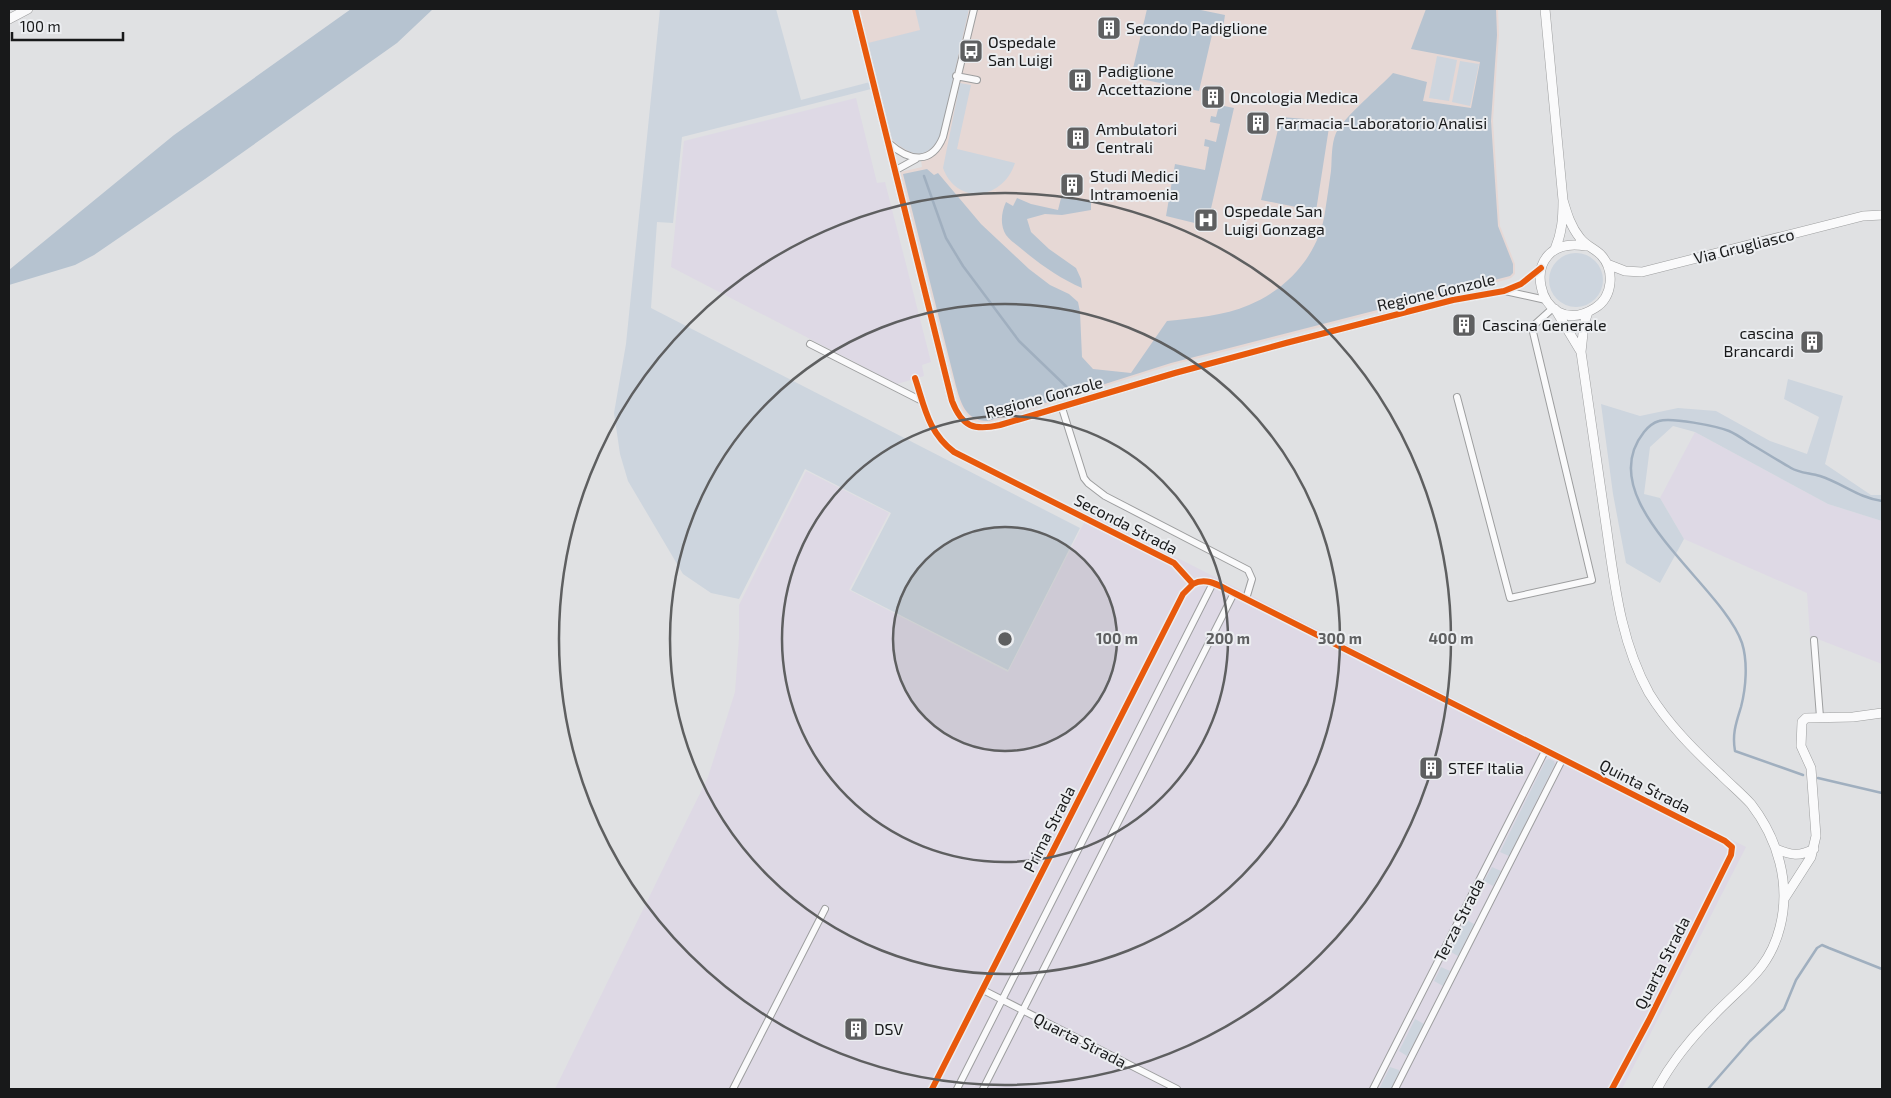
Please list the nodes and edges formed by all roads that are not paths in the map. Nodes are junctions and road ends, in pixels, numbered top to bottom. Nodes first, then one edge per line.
1 (28, 9) edge
2 (855, 9) edge
3 (974, 9) edge
4 (1546, 9) edge
5 (9, 19) edge
6 (956, 76) junction
7 (977, 80) dead end
8 (889, 143) junction
9 (920, 158) junction
10 (896, 170) junction
11 (1563, 200) junction
12 (1882, 215) edge
13 (1586, 246) junction
14 (1555, 249) junction
15 (1607, 264) junction
16 (1541, 268) junction
17 (1504, 291) junction
18 (1546, 300) junction
19 (1554, 308) junction
20 (1588, 312) junction
21 (810, 344) dead end
22 (1581, 352) junction
23 (915, 378) dead end
24 (1457, 397) dead end
25 (922, 401) junction
26 (1062, 408) junction
27 (1213, 583) junction
28 (1193, 584) junction
29 (1234, 593) junction
30 (1246, 599) junction
31 (1814, 640) dead end
32 (1882, 713) edge
33 (1820, 717) junction
34 (1545, 751) junction
35 (1562, 760) junction
36 (1732, 847) joint
37 (1776, 849) junction
38 (1814, 849) junction
39 (1784, 899) junction
40 (825, 908) dead end
41 (982, 990) junction
42 (1002, 1000) junction
43 (1023, 1011) junction
44 (733, 1089) edge
45 (932, 1089) edge
46 (957, 1089) edge
47 (982, 1089) edge
48 (1178, 1089) edge
49 (1374, 1089) edge
50 (1395, 1089) edge
51 (1612, 1089) edge
52 (1657, 1089) edge

1 - 5 street
2 - 8 street, Regione Gonzole
3 - 6 street
4 - 11 street
6 - 7 street
6 - 9 street
8 - 9 street
8 - 10 street, Regione Gonzole
9 - 10 street
10 - 26 street, Regione Gonzole
11 - 13 street
11 - 14 street
12 - 15 street, Via Grugliasco
13 - 14 street
13 - 15 street
14 - 16 street
15 - 20 street
16 - 17 street, Regione Gonzole
16 - 18 street
17 - 18 street, Regione Gonzole
17 - 26 street, Regione Gonzole
18 - 19 street
19 - 20 street
19 - 22 street
19 - 24 street
20 - 22 street
21 - 25 street
22 - 37 street
23 - 25 street, Seconda Strada
25 - 28 street, Seconda Strada
26 - 30 street
27 - 28 street
27 - 29 street
27 - 42 street
28 - 41 street, Prima Strada
29 - 30 street
29 - 43 street
30 - 34 street
31 - 33 street
32 - 33 street
33 - 38 street
34 - 35 street, Quinta Strada
34 - 49 street, Terza Strada
35 - 36 street, Quinta Strada
35 - 50 street, Terza Strada
36 - 51 street, Quarta Strada
37 - 38 street
37 - 39 street
38 - 39 street
39 - 52 street
40 - 44 street
41 - 42 street, Quarta Strada
41 - 45 street, Prima Strada
42 - 43 street, Quarta Strada
42 - 46 street
43 - 47 street
43 - 48 street, Quarta Strada

